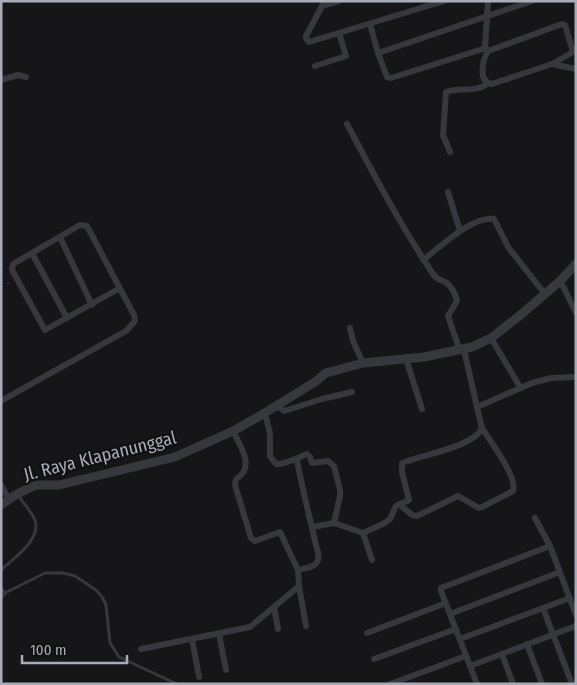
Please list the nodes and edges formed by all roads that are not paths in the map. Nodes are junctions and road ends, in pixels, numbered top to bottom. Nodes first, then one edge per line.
1 (339, 1) edge
2 (444, 1) edge
3 (488, 1) edge
4 (532, 1) edge
5 (323, 4) edge
6 (488, 16) junction
7 (370, 24) junction
8 (339, 33) junction
9 (487, 49) junction
10 (378, 53) junction
11 (552, 64) junction
12 (315, 66) dead end
13 (576, 69) edge
14 (26, 77) dead end
15 (1, 80) edge
16 (487, 84) junction
17 (346, 124) dead end
18 (450, 152) dead end
19 (448, 192) dead end
20 (460, 231) junction
21 (60, 237) junction
22 (32, 253) junction
23 (423, 260) junction
24 (576, 264) edge
25 (559, 282) junction
26 (120, 288) junction
27 (545, 294) junction
28 (92, 306) junction
29 (576, 313) edge
30 (67, 318) junction
31 (350, 328) dead end
32 (491, 338) junction
33 (462, 350) junction
34 (406, 359) junction
35 (363, 363) junction
36 (576, 377) edge
37 (520, 387) junction
38 (352, 392) dead end
39 (1, 401) edge
40 (281, 403) junction
41 (477, 407) junction
42 (422, 409) dead end
43 (265, 414) junction
44 (482, 428) junction
45 (233, 431) junction
46 (297, 460) junction
47 (1, 485) edge
48 (18, 494) junction
49 (5, 502) edge
50 (399, 504) junction
51 (536, 518) dead end
52 (334, 523) junction
53 (313, 527) junction
54 (363, 533) junction
55 (550, 546) junction
56 (372, 560) dead end
57 (1, 570) edge
58 (298, 570) junction
59 (560, 572) junction
60 (299, 586) junction
61 (1, 588) edge
62 (6, 594) junction
63 (1, 598) edge
64 (570, 598) junction
65 (446, 603) junction
66 (274, 607) junction
67 (543, 608) junction
68 (450, 614) junction
69 (576, 614) edge
70 (306, 626) dead end
71 (576, 626) edge
72 (278, 629) dead end
73 (456, 629) junction
74 (367, 633) dead end
75 (219, 634) junction
76 (553, 634) junction
77 (192, 639) junction
78 (460, 639) junction
79 (528, 644) junction
80 (142, 649) dead end
81 (502, 654) junction
82 (466, 656) junction
83 (374, 660) dead end
84 (470, 666) junction
85 (226, 670) dead end
86 (199, 677) dead end
87 (474, 683) edge
88 (177, 684) edge
89 (390, 684) edge
90 (513, 684) edge
91 (542, 684) edge
92 (572, 684) edge

1 - 5 street
2 - 7 street
3 - 6 street
4 - 6 street
5 - 8 street
6 - 9 street
6 - 10 street
7 - 8 street
7 - 10 street
8 - 12 street
9 - 10 street
9 - 11 street
9 - 16 street
11 - 13 street
11 - 16 street
14 - 15 street
16 - 18 street
17 - 23 street
19 - 20 street
20 - 23 street
20 - 27 street
21 - 22 street
21 - 26 street
21 - 28 street
22 - 30 street
22 - 30 street
23 - 33 street
24 - 25 street, Jl. Raya Klapanunggal
25 - 27 street, Jl. Raya Klapanunggal
25 - 29 street
26 - 28 street
26 - 39 street
27 - 32 street, Jl. Raya Klapanunggal
28 - 30 street
31 - 35 street
32 - 33 street, Jl. Raya Klapanunggal
32 - 37 street
33 - 34 street, Jl. Raya Klapanunggal
33 - 41 street
34 - 35 street, Jl. Raya Klapanunggal
34 - 42 street
35 - 40 street, Jl. Raya Klapanunggal
36 - 37 street
37 - 41 street
38 - 40 street
40 - 43 street, Jl. Raya Klapanunggal
41 - 44 street
43 - 45 street, Jl. Raya Klapanunggal
43 - 46 street
44 - 50 street
44 - 50 street
45 - 48 street, Jl. Raya Klapanunggal
45 - 58 street
46 - 52 street
46 - 53 street
47 - 49 street
48 - 49 street, Jl. Raya Klapanunggal
48 - 57 lane
50 - 54 street
51 - 55 street
52 - 53 street
52 - 54 street
53 - 58 street
54 - 56 street
55 - 59 street
55 - 65 street
58 - 60 street
59 - 64 street
59 - 68 street
60 - 66 street
60 - 70 street
61 - 62 lane
62 - 63 lane
62 - 88 lane
64 - 67 street
64 - 69 street
65 - 68 street
65 - 74 street
66 - 72 street
66 - 75 street
67 - 76 street
67 - 78 street
68 - 73 street
71 - 76 street
73 - 78 street
73 - 83 street
75 - 77 street
75 - 85 street
76 - 79 street
76 - 92 street
77 - 80 street
77 - 86 street
78 - 82 street
79 - 81 street
79 - 91 street
81 - 84 street
81 - 90 street
82 - 84 street
82 - 89 street
84 - 87 street

